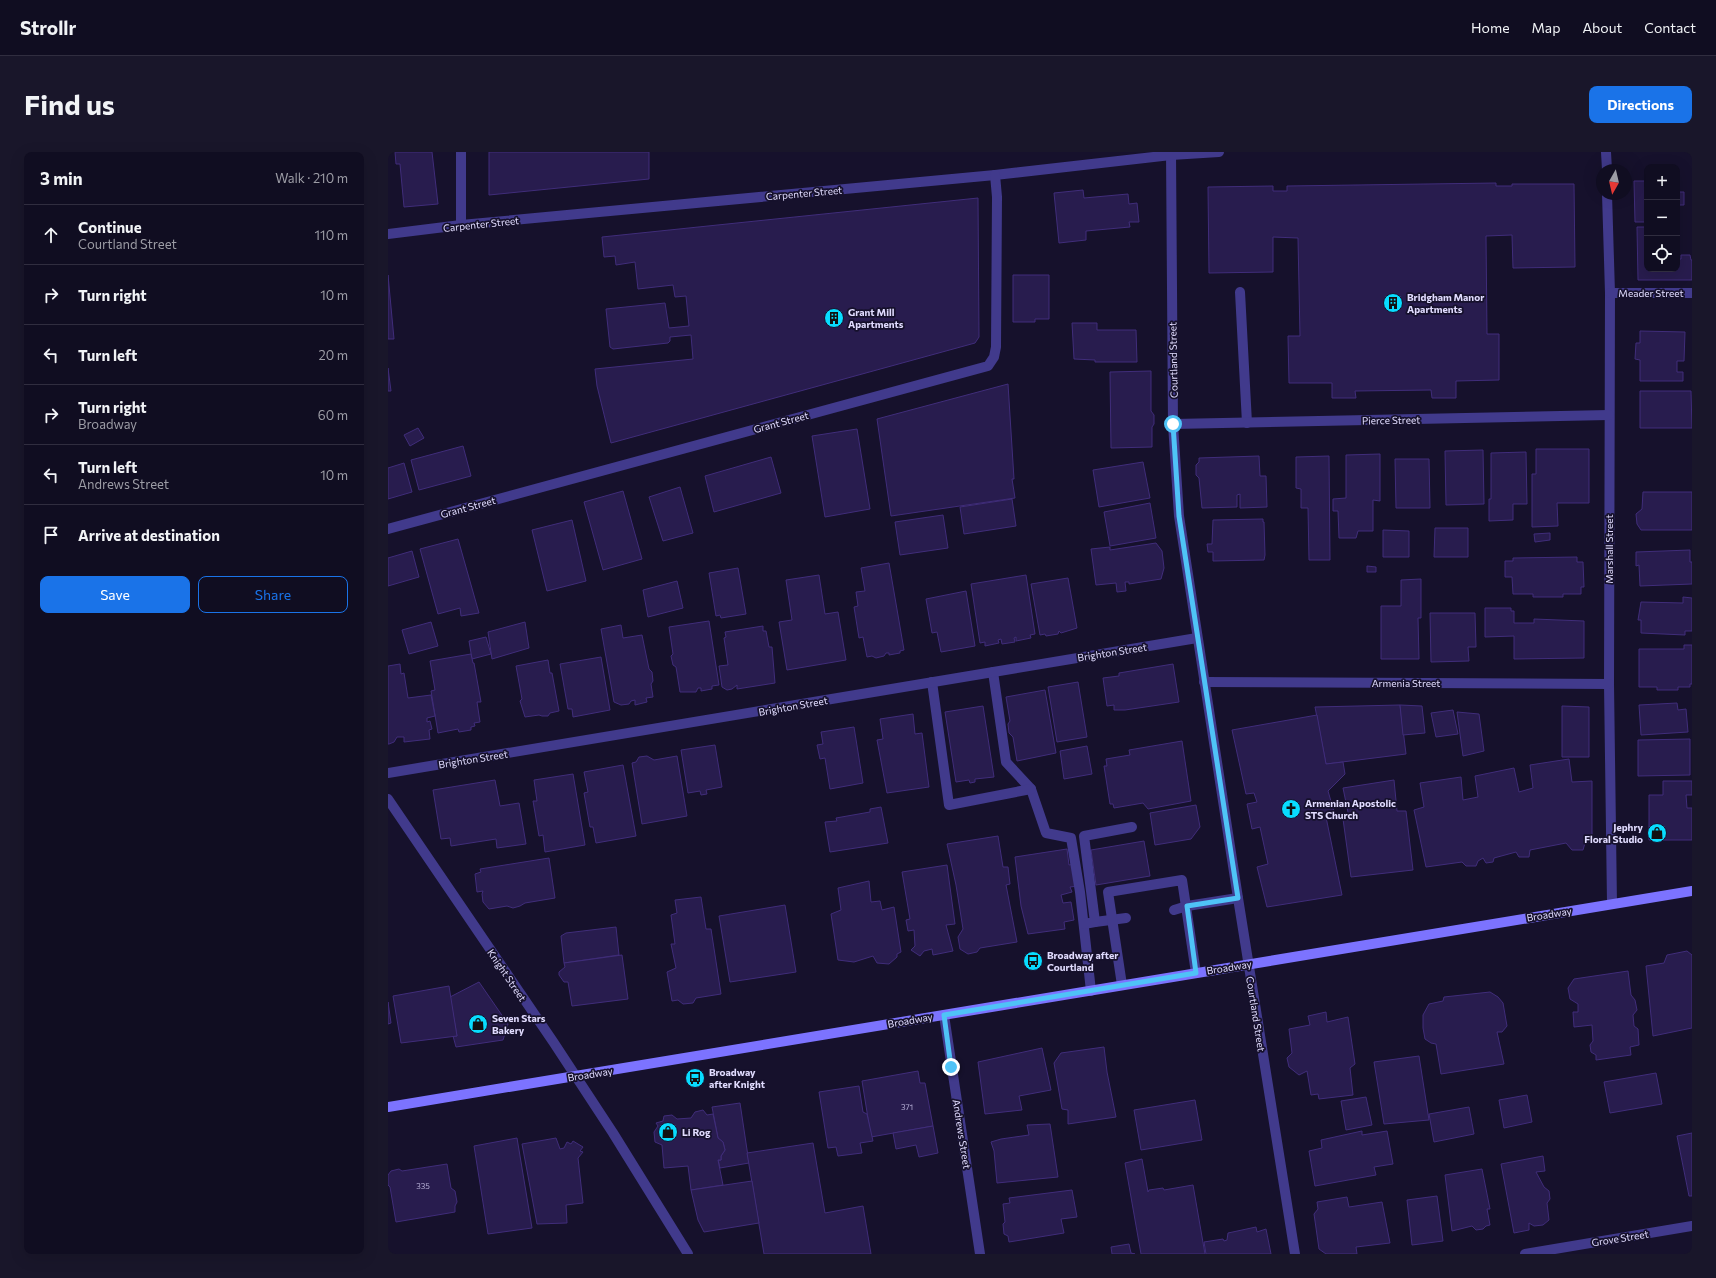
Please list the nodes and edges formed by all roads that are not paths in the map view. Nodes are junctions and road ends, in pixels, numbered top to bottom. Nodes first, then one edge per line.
1 (461, 152) edge
2 (1219, 152) edge
3 (1606, 152) edge
4 (1171, 153) edge
5 (1607, 164) edge
6 (995, 174) junction
7 (1608, 200) edge
8 (461, 225) junction
9 (388, 234) edge
10 (1240, 292) dead end
11 (1610, 293) junction
12 (1692, 293) edge
13 (1609, 415) junction
14 (1247, 423) junction
15 (1173, 424) junction
16 (388, 529) edge
17 (1197, 638) junction
18 (993, 672) junction
19 (932, 682) junction
20 (1204, 682) junction
21 (1609, 684) junction
22 (388, 773) edge
23 (1031, 789) junction
24 (388, 800) edge
25 (1132, 827) dead end
26 (1692, 890) edge
27 (1238, 898) junction
28 (1612, 904) junction
29 (1187, 906) junction
30 (1174, 910) dead end
31 (1126, 918) dead end
32 (1112, 920) junction
33 (1095, 922) junction
34 (1084, 924) junction
35 (1248, 964) junction
36 (1196, 973) junction
37 (1122, 985) junction
38 (1091, 991) junction
39 (944, 1015) junction
40 (575, 1076) junction
41 (388, 1107) edge
42 (1692, 1226) edge
43 (688, 1254) edge
44 (980, 1254) edge
45 (1296, 1254) edge
46 (1525, 1254) edge

1 - 8 street
2 - 4 street, Carpenter Street
3 - 5 street
4 - 6 street, Carpenter Street
4 - 15 street, Courtland Street
6 - 8 street, Carpenter Street
6 - 16 street, Grant Street
7 - 11 street, Marshall Street
8 - 9 street, Carpenter Street
10 - 14 street
11 - 12 street, Meader Street
11 - 13 street, Marshall Street
13 - 14 street, Pierce Street
13 - 21 street, Marshall Street
14 - 15 street, Pierce Street
15 - 17 street, Courtland Street
17 - 18 street, Brighton Street
17 - 20 street, Courtland Street
18 - 19 street, Brighton Street
18 - 23 street
19 - 22 street, Brighton Street
19 - 23 street
20 - 21 street, Armenia Street
20 - 27 street, Courtland Street
21 - 28 street, Marshall Street
23 - 34 street
24 - 40 street, Knight Street
25 - 33 street
26 - 28 main road, Broadway
27 - 29 street
27 - 35 street, Courtland Street
28 - 35 main road, Broadway
29 - 30 street
29 - 32 street
29 - 36 street
31 - 32 street
32 - 33 street
32 - 37 street
33 - 34 street
34 - 38 street
35 - 36 main road, Broadway
35 - 45 street, Courtland Street
36 - 37 main road, Broadway
37 - 38 main road, Broadway
38 - 39 main road, Broadway
39 - 40 main road, Broadway
39 - 44 street, Andrews Street
40 - 41 main road, Broadway
40 - 43 street, Knight Street
42 - 46 street, Grove Street

